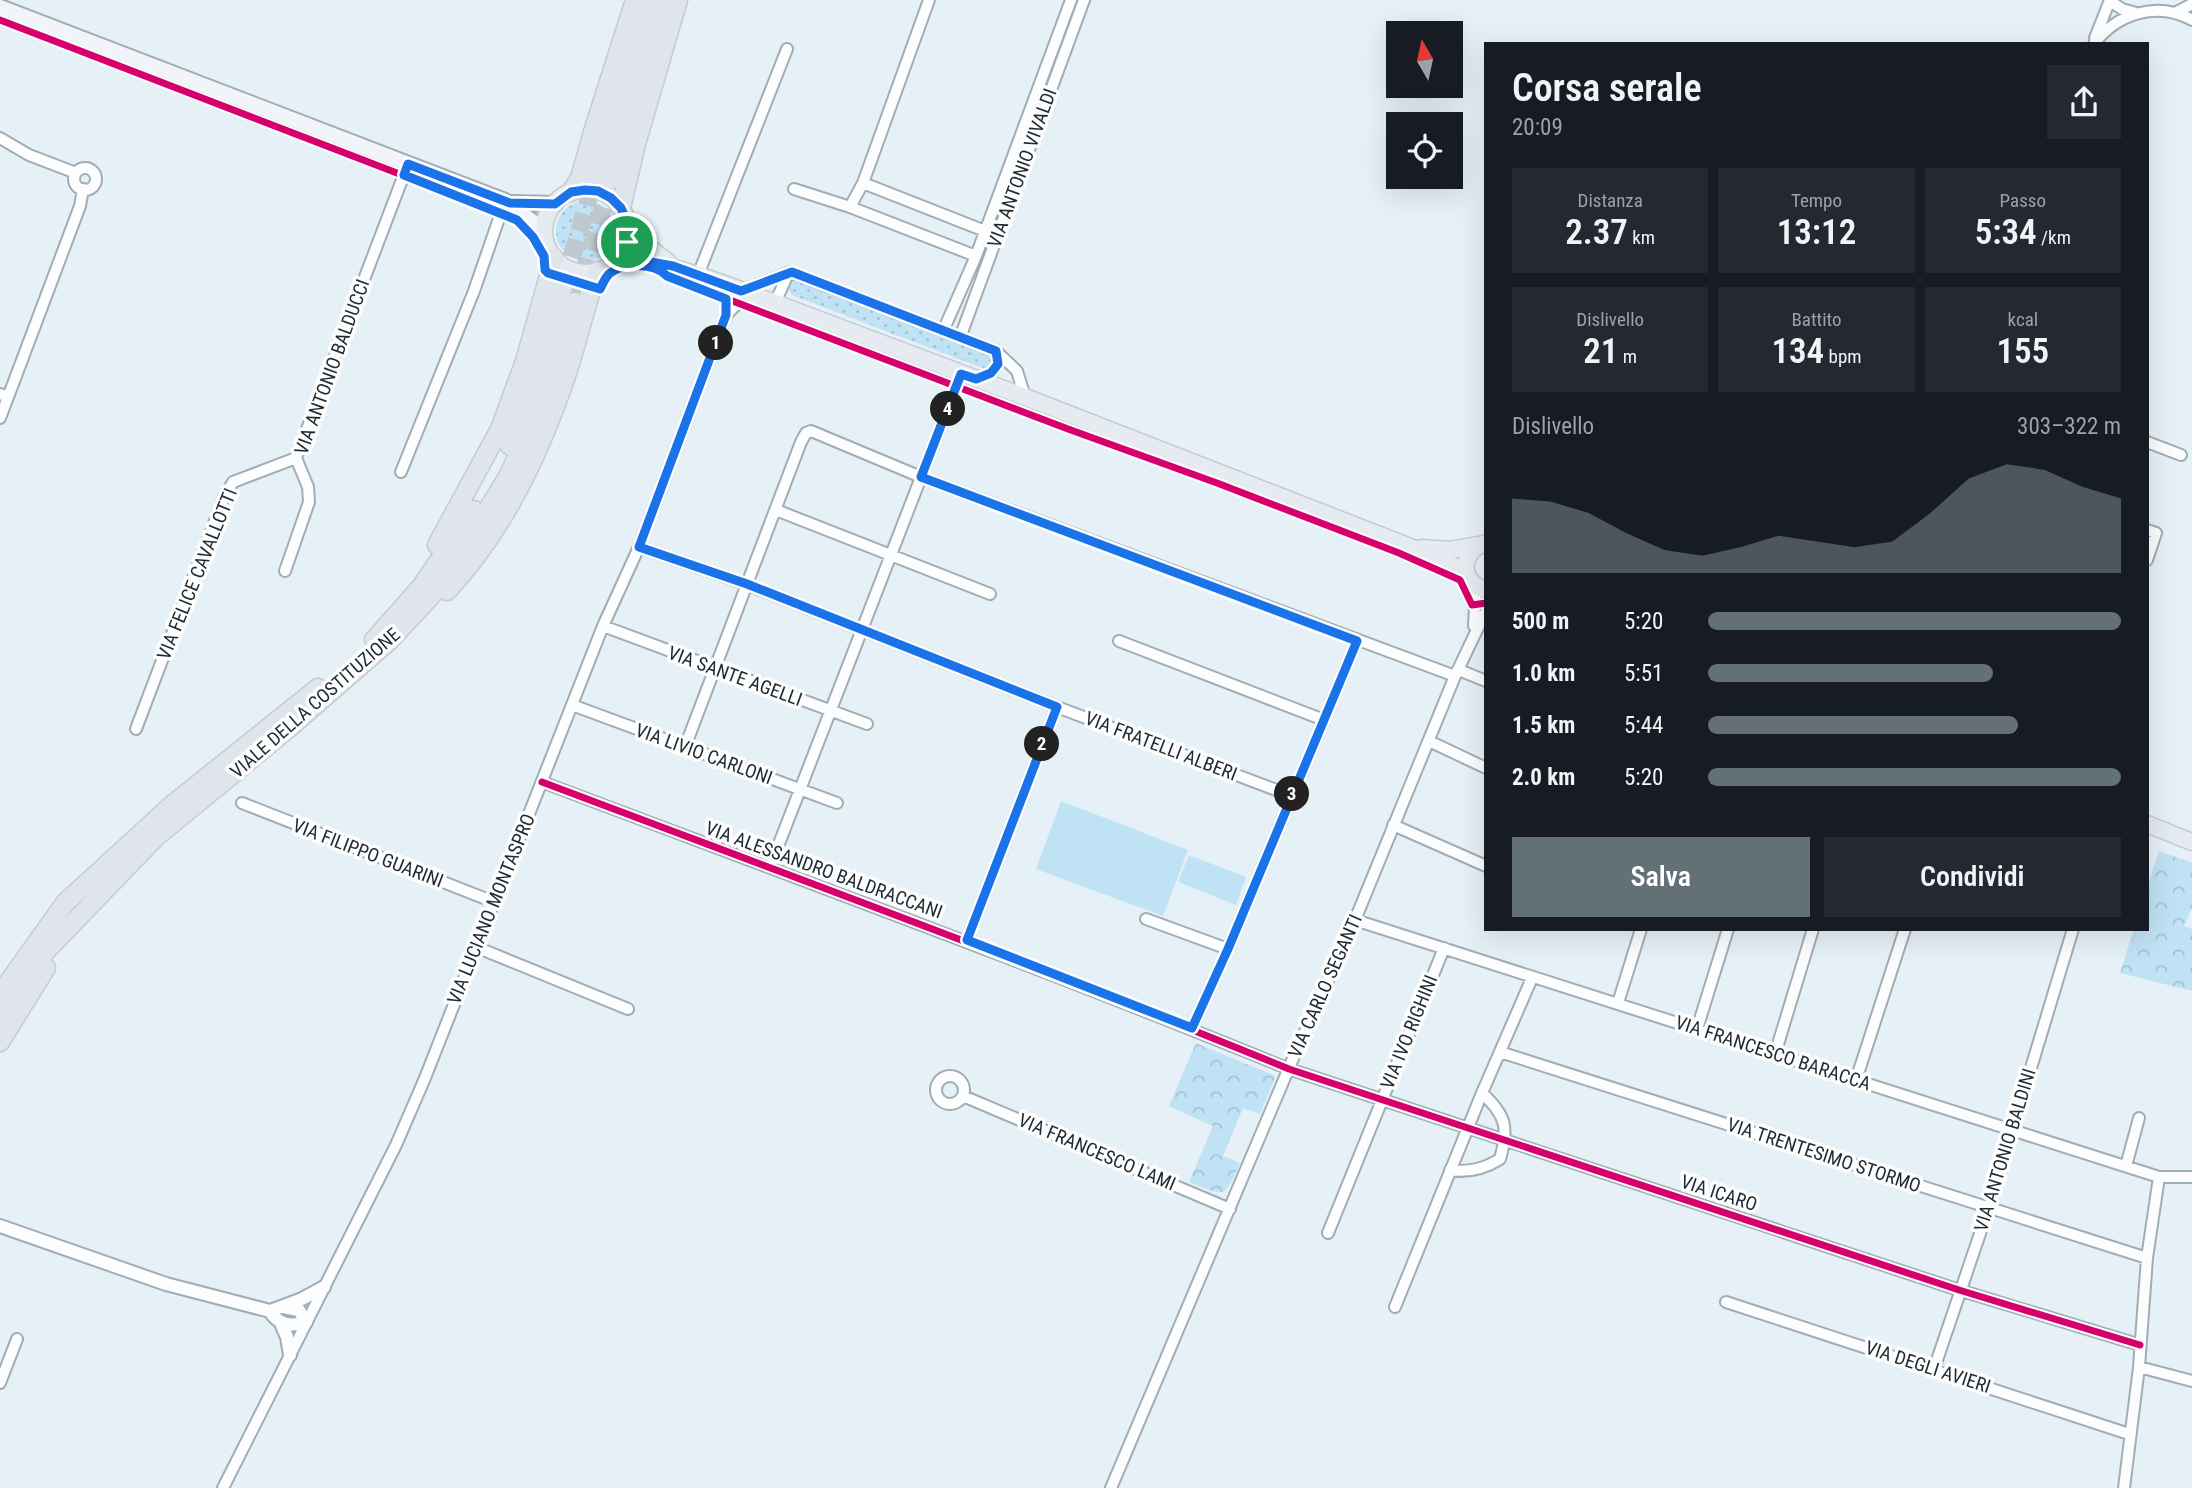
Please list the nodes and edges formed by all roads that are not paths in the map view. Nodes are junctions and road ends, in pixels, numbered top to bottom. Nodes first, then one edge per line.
1 (635, 0) edge
2 (649, 0) edge
3 (664, 0) edge
4 (678, 0) edge
5 (929, 0) edge
6 (1071, 0) edge
7 (1084, 0) edge
8 (2110, 0) edge
9 (2192, 4) edge
10 (0, 7) edge
11 (2136, 13) junction
12 (2175, 13) junction
13 (2192, 20) edge
14 (2094, 42) edge
15 (2095, 42) edge
16 (787, 49) dead end
17 (0, 138) edge
18 (408, 164) junction
19 (76, 173) junction
20 (863, 183) junction
21 (794, 188) dead end
22 (83, 189) junction
23 (571, 192) junction
24 (508, 202) junction
25 (555, 204) junction
26 (850, 207) junction
27 (621, 208) junction
28 (544, 230) junction
29 (628, 231) junction
30 (985, 231) junction
31 (976, 256) junction
32 (554, 258) junction
33 (616, 260) junction
34 (673, 266) junction
35 (598, 271) junction
36 (788, 274) junction
37 (698, 275) junction
38 (564, 283) tunnel mouth
39 (722, 283) junction
40 (749, 294) junction
41 (575, 302) tunnel mouth
42 (775, 303) junction
43 (726, 315) junction
44 (944, 329) junction
45 (961, 335) junction
46 (996, 351) junction
47 (968, 377) junction
48 (4, 395) edge
49 (1025, 397) junction
50 (0, 418) edge
51 (2149, 443) edge
52 (2181, 455) dead end
53 (296, 458) junction
54 (401, 472) dead end
55 (921, 477) junction
56 (776, 510) junction
57 (2149, 531) edge
58 (1482, 544) edge
59 (639, 547) junction
60 (1410, 547) junction
61 (890, 555) junction
62 (2149, 555) edge
63 (285, 571) dead end
64 (1465, 571) junction
65 (747, 584) junction
66 (1481, 588) edge
67 (990, 594) dead end
68 (1484, 615) edge
69 (603, 626) junction
70 (861, 628) junction
71 (1472, 638) junction
72 (382, 641) junction
73 (1119, 641) dead end
74 (1357, 641) junction
75 (716, 669) junction
76 (1457, 673) junction
77 (1484, 680) edge
78 (572, 705) junction
79 (1057, 707) junction
80 (831, 711) junction
81 (1324, 720) junction
82 (867, 724) dead end
83 (136, 729) dead end
84 (1429, 741) junction
85 (685, 747) junction
86 (1484, 767) edge
87 (542, 782) junction
88 (800, 790) junction
89 (1292, 796) junction
90 (242, 803) dead end
91 (836, 803) dead end
92 (1393, 825) junction
93 (2149, 825) edge
94 (2192, 842) edge
95 (1484, 865) edge
96 (769, 867) junction
97 (494, 902) junction
98 (65, 903) junction
99 (90, 904) junction
100 (1146, 919) dead end
101 (1355, 920) junction
102 (1640, 931) edge
103 (1727, 931) edge
104 (1812, 931) edge
105 (1904, 931) edge
106 (2072, 931) edge
107 (967, 940) junction
108 (476, 947) junction
109 (1444, 948) junction
110 (1228, 949) junction
111 (0, 973) edge
112 (1532, 978) junction
113 (0, 994) edge
114 (1618, 1003) junction
115 (628, 1009) dead end
116 (0, 1016) edge
117 (1192, 1028) junction
118 (1697, 1029) junction
119 (0, 1042) edge
120 (1500, 1052) junction
121 (1775, 1054) junction
122 (1289, 1069) junction
123 (1856, 1080) junction
124 (1482, 1093) junction
125 (963, 1096) dead end
126 (1382, 1099) junction
127 (2139, 1118) dead end
128 (1468, 1127) junction
129 (2013, 1129) junction
130 (1506, 1139) junction
131 (2126, 1166) junction
132 (1450, 1170) junction
133 (2159, 1177) junction
134 (2192, 1177) edge
135 (1989, 1207) junction
136 (1230, 1209) junction
137 (0, 1226) edge
138 (1328, 1233) dead end
139 (2147, 1258) junction
140 (324, 1287) junction
141 (1959, 1290) junction
142 (1726, 1302) dead end
143 (1395, 1307) dead end
144 (276, 1309) junction
145 (280, 1321) junction
146 (306, 1322) junction
147 (17, 1339) dead end
148 (2140, 1345) junction
149 (290, 1355) junction
150 (2139, 1367) junction
151 (1934, 1368) junction
152 (2192, 1381) edge
153 (0, 1383) edge
154 (2129, 1434) junction
155 (223, 1488) edge
156 (1111, 1488) edge
157 (2124, 1488) edge

1 - 23 highway
2 - 3 highway
4 - 27 highway
5 - 20 street
6 - 30 street, VIA ANTONIO VIVALDI
7 - 45 street, VIA ANTONIO VIVALDI
8 - 11 street
8 - 14 street
9 - 12 street
10 - 18 main road
11 - 12 street
11 - 15 street
12 - 13 street
16 - 37 street
17 - 19 street
18 - 24 main road
18 - 53 street, VIA ANTONIO BALDUCCI
19 - 22 street
19 - 22 street
20 - 26 street
20 - 30 street
21 - 26 street
22 - 48 street
23 - 25 main road
23 - 27 main road
24 - 25 main road
24 - 28 main road
24 - 54 street
25 - 28 main road
26 - 31 street
27 - 29 main road
28 - 32 main road
29 - 33 main road
29 - 34 main road
30 - 31 street, VIA ANTONIO VIVALDI
31 - 44 street, VIA ANTONIO VIVALDI
32 - 35 main road
32 - 72 highway
33 - 34 main road
33 - 35 main road
34 - 37 main road
35 - 72 highway
36 - 40 street
36 - 42 street
36 - 44 street
37 - 39 main road
38 - 72 highway, VIALE DELLA COSTITUZIONE
39 - 40 main road
39 - 43 street, VIA LUCIANO MONTASPRO
40 - 42 main road
40 - 43 street
41 - 72 highway, VIALE DELLA COSTITUZIONE
42 - 47 main road
43 - 59 street, VIA LUCIANO MONTASPRO
44 - 45 street
45 - 46 street
46 - 47 street
46 - 49 street
47 - 49 main road
47 - 55 street
48 - 50 street
49 - 60 main road
51 - 52 street
53 - 63 street, VIA ANTONIO BALDUCCI
53 - 83 street, VIA FELICE CAVALLOTTI
55 - 56 street
55 - 61 street
55 - 74 street
56 - 61 street
56 - 65 street
57 - 62 street
58 - 60 main road
58 - 64 main road
59 - 65 street, VIA FRATELLI ALBERI
59 - 69 street, VIA LUCIANO MONTASPRO
60 - 64 main road
61 - 67 street
61 - 70 street
64 - 66 main road
65 - 70 street, VIA FRATELLI ALBERI
65 - 75 street
66 - 71 street, VIA CARLO SEGANTI
68 - 71 street, VIA CARLO SEGANTI
69 - 75 street, VIA SANTE AGELLI
69 - 78 street, VIA LUCIANO MONTASPRO
70 - 79 street, VIA FRATELLI ALBERI
70 - 80 street
71 - 76 street, VIA CARLO SEGANTI
72 - 98 highway, VIALE DELLA COSTITUZIONE
72 - 99 highway, VIALE DELLA COSTITUZIONE
73 - 81 street
74 - 76 street
74 - 81 street
75 - 80 street, VIA SANTE AGELLI
75 - 85 street
76 - 77 street
76 - 84 street, VIA CARLO SEGANTI
78 - 85 street, VIA LIVIO CARLONI
78 - 87 street, VIA LUCIANO MONTASPRO
79 - 89 street, VIA FRATELLI ALBERI
79 - 107 street
80 - 82 street, VIA SANTE AGELLI
80 - 88 street
81 - 89 street
84 - 86 street
84 - 92 street, VIA CARLO SEGANTI
85 - 88 street, VIA LIVIO CARLONI
87 - 96 street, VIA ALESSANDRO BALDRACCANI
87 - 97 street, VIA LUCIANO MONTASPRO
88 - 91 street, VIA LIVIO CARLONI
88 - 96 street
89 - 110 street
90 - 97 street, VIA FILIPPO GUARINI
92 - 95 street
92 - 101 street, VIA CARLO SEGANTI
93 - 94 main road
96 - 107 street, VIA ALESSANDRO BALDRACCANI
97 - 108 street, VIA LUCIANO MONTASPRO
98 - 111 highway
98 - 113 highway, VIALE DELLA COSTITUZIONE
99 - 116 highway, VIALE DELLA COSTITUZIONE
99 - 119 highway
100 - 110 street
101 - 109 street, VIA FRANCESCO BARACCA
101 - 122 street, VIA CARLO SEGANTI
102 - 114 street
103 - 118 street
104 - 121 street
105 - 123 street
106 - 129 street, VIA ANTONIO BALDINI
107 - 117 street, VIA ALESSANDRO BALDRACCANI
108 - 115 street
108 - 140 street, VIA LUCIANO MONTASPRO
109 - 112 street, VIA FRANCESCO BARACCA
109 - 126 street, VIA IVO RIGHINI
110 - 117 street
112 - 114 street, VIA FRANCESCO BARACCA
112 - 120 street
114 - 118 street, VIA FRANCESCO BARACCA
117 - 122 street, VIA ALESSANDRO BALDRACCANI
118 - 121 street, VIA FRANCESCO BARACCA
120 - 124 street
120 - 135 street, VIA TRENTESIMO STORMO
121 - 123 street, VIA FRANCESCO BARACCA
122 - 126 street, VIA ICARO
122 - 136 street, VIA CARLO SEGANTI
123 - 129 street, VIA FRANCESCO BARACCA
124 - 128 street
124 - 130 street
125 - 136 street, VIA FRANCESCO LAMI
126 - 128 street, VIA ICARO
126 - 138 street, VIA IVO RIGHINI
127 - 131 street
128 - 130 street, VIA ICARO
128 - 132 street
129 - 131 street, VIA FRANCESCO BARACCA
129 - 135 street, VIA ANTONIO BALDINI
130 - 132 street
130 - 141 street, VIA ICARO
131 - 133 street, VIA FRANCESCO BARACCA
132 - 143 street
133 - 134 street, VIA FRANCESCO BARACCA
133 - 139 street
135 - 139 street, VIA TRENTESIMO STORMO
135 - 141 street, VIA ANTONIO BALDINI
136 - 156 street, VIA CARLO SEGANTI
137 - 144 street
139 - 148 street
140 - 144 street
140 - 146 street, VIA LUCIANO MONTASPRO
141 - 148 street, VIA ICARO
141 - 151 street, VIA ANTONIO BALDINI
142 - 151 street, VIA DEGLI AVIERI
144 - 145 street
144 - 146 street
145 - 146 street
145 - 149 street
146 - 149 street, VIA LUCIANO MONTASPRO
147 - 153 street
148 - 150 street
149 - 155 street, VIA LUCIANO MONTASPRO
150 - 152 street
150 - 154 street
151 - 154 street, VIA DEGLI AVIERI
154 - 157 street

